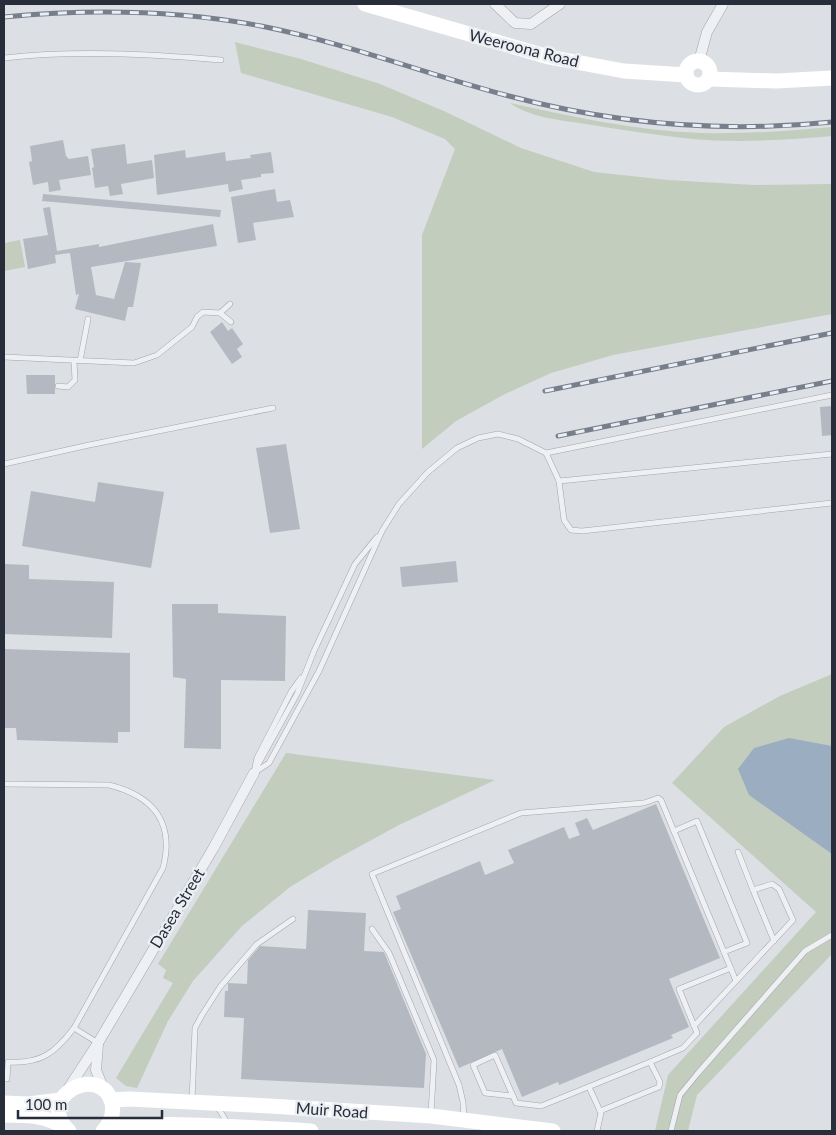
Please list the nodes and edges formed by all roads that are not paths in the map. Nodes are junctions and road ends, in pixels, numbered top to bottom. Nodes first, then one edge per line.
1 (365, 4) edge
2 (495, 4) edge
3 (560, 4) edge
4 (724, 4) edge
5 (4, 58) edge
6 (221, 60) dead end
7 (699, 61) junction
8 (686, 75) junction
9 (832, 78) edge
10 (708, 79) junction
11 (230, 304) dead end
12 (220, 313) junction
13 (88, 319) dead end
14 (231, 322) dead end
15 (4, 357) edge
16 (77, 361) junction
17 (58, 386) dead end
18 (832, 395) edge
19 (273, 408) dead end
20 (546, 453) junction
21 (832, 454) edge
22 (4, 464) edge
23 (559, 481) junction
24 (832, 503) edge
25 (382, 532) junction
26 (254, 773) junction
27 (6, 784) dead end
28 (674, 831) junction
29 (738, 852) dead end
30 (753, 890) junction
31 (294, 919) dead end
32 (372, 929) dead end
33 (832, 935) edge
34 (774, 942) junction
35 (724, 952) junction
36 (731, 968) junction
37 (736, 981) junction
38 (694, 1026) junction
39 (74, 1028) junction
40 (98, 1043) junction
41 (650, 1062) junction
42 (4, 1079) edge
43 (589, 1087) junction
44 (108, 1096) junction
45 (513, 1096) junction
46 (63, 1097) junction
47 (192, 1102) junction
48 (4, 1103) edge
49 (215, 1103) junction
50 (600, 1111) junction
51 (4, 1115) edge
52 (431, 1116) junction
53 (464, 1120) junction
54 (110, 1128) edge
55 (67, 1129) edge
56 (200, 1129) edge
57 (229, 1129) edge
58 (311, 1131) edge
59 (553, 1131) edge
60 (597, 1131) edge
61 (671, 1131) edge

1 - 8 street, Weeroona Road
2 - 3 street
4 - 7 street
5 - 6 lane
7 - 8 street
7 - 10 street
8 - 10 street
9 - 10 street
11 - 12 lane
12 - 14 lane
12 - 16 lane
13 - 16 lane
15 - 16 lane
16 - 17 lane
18 - 20 lane
19 - 22 lane
20 - 23 lane
20 - 25 lane
21 - 23 lane
23 - 24 lane
25 - 26 lane
25 - 26 lane
26 - 40 street, Dasea Street
27 - 39 lane
28 - 35 lane
28 - 35 lane
28 - 53 lane
29 - 30 lane
30 - 34 lane
30 - 34 lane
31 - 47 lane
32 - 52 lane
33 - 61 lane
34 - 37 lane
35 - 36 lane
36 - 37 lane
36 - 38 lane
37 - 38 lane
38 - 41 lane
39 - 40 lane
39 - 42 lane
40 - 44 street, Dasea Street
40 - 46 street, Dasea Street
41 - 43 lane
41 - 50 lane
43 - 45 lane
43 - 50 lane
44 - 46 street, Muir Road
44 - 47 street, Muir Road
44 - 54 street
45 - 45 lane
46 - 48 street
46 - 55 street
47 - 49 street, Muir Road
49 - 52 street, Muir Road
49 - 57 lane
50 - 60 lane
51 - 55 street
52 - 53 street, Muir Road
53 - 59 street, Muir Road
54 - 56 street, Muir Road
56 - 57 street, Muir Road
57 - 58 street, Muir Road

